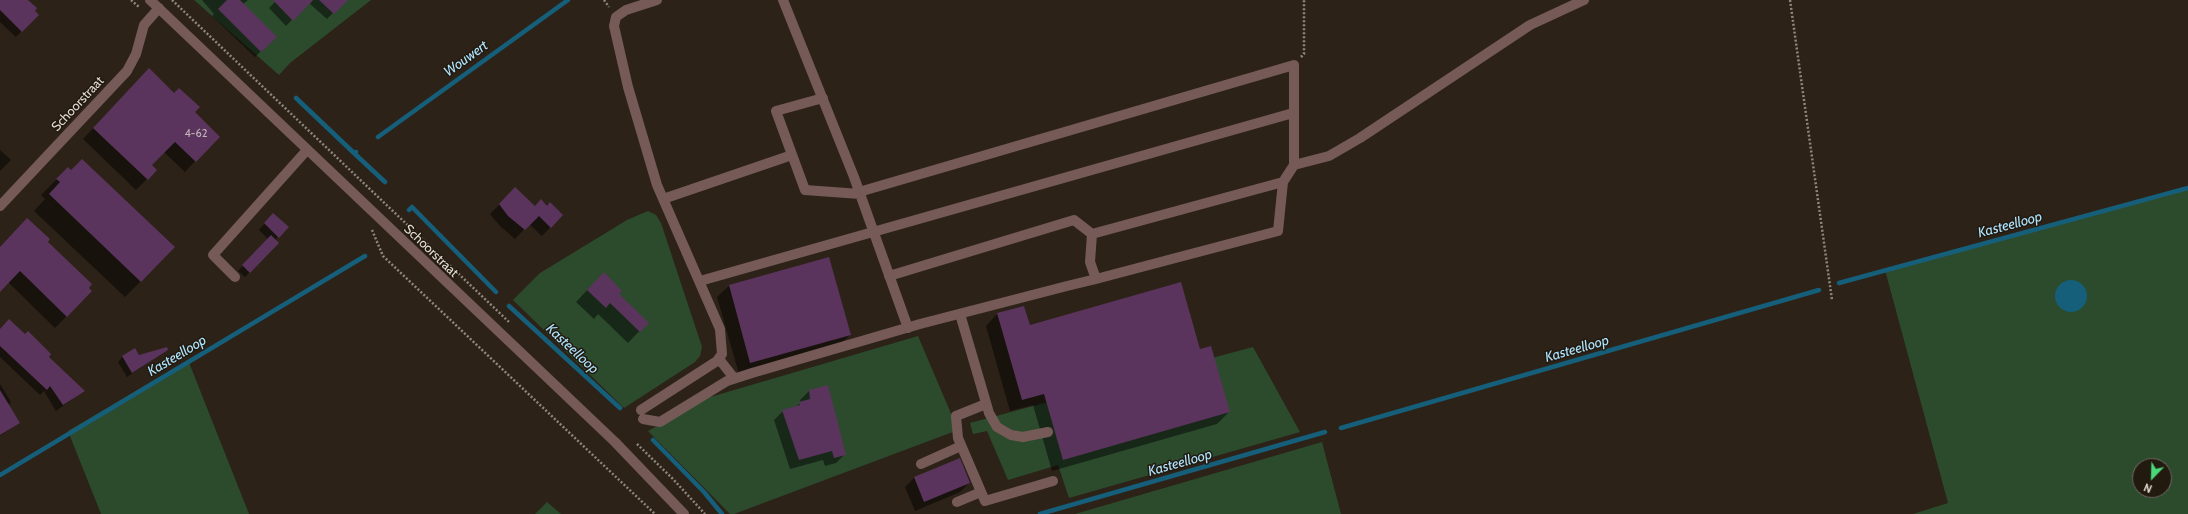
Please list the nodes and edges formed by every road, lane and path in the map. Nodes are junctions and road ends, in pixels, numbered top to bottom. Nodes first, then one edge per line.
1 (150, 0) edge
2 (172, 0) edge
3 (657, 0) edge
4 (783, 0) edge
5 (1304, 0) edge
6 (1584, 0) edge
7 (1790, 0) edge
8 (159, 8) junction
9 (1294, 65) junction
10 (823, 98) junction
11 (1293, 113) junction
12 (307, 150) junction
13 (792, 155) junction
14 (1294, 165) junction
15 (1283, 182) junction
16 (860, 193) junction
17 (663, 199) junction
18 (0, 206) edge
19 (404, 221) dead end
20 (874, 232) junction
21 (1092, 234) junction
22 (379, 246) dead end
23 (889, 276) junction
24 (235, 277) dead end
25 (1096, 279) junction
26 (700, 281) junction
27 (1832, 300) dead end
28 (960, 314) junction
29 (908, 328) junction
30 (719, 359) junction
31 (734, 378) junction
32 (986, 404) junction
33 (1048, 432) dead end
34 (961, 446) junction
35 (921, 464) dead end
36 (1053, 481) dead end
37 (981, 492) junction
38 (957, 502) dead end
39 (655, 514) edge
40 (684, 514) edge

1 - 8 street, Schoorstraat
2 - 19 path, Schoorstraat
3 - 17 street
4 - 10 street
5 - 9 path
6 - 14 street
7 - 27 path
8 - 12 street, Schoorstraat
8 - 18 street, Schoorstraat
9 - 11 street
9 - 16 street
10 - 13 street
10 - 16 street
11 - 14 street
11 - 20 street
12 - 24 street
12 - 40 street, Schoorstraat
13 - 16 street
13 - 17 street
14 - 15 street
15 - 21 street
15 - 25 street
16 - 20 street
17 - 26 street
20 - 23 street
20 - 26 street
21 - 23 street
21 - 25 street
22 - 39 path
23 - 29 street
25 - 28 street
26 - 30 street
28 - 29 street
28 - 32 street
29 - 31 street
30 - 31 street
30 - 31 street
32 - 33 street
32 - 34 street
34 - 35 street
34 - 37 street
36 - 37 street
37 - 38 street

